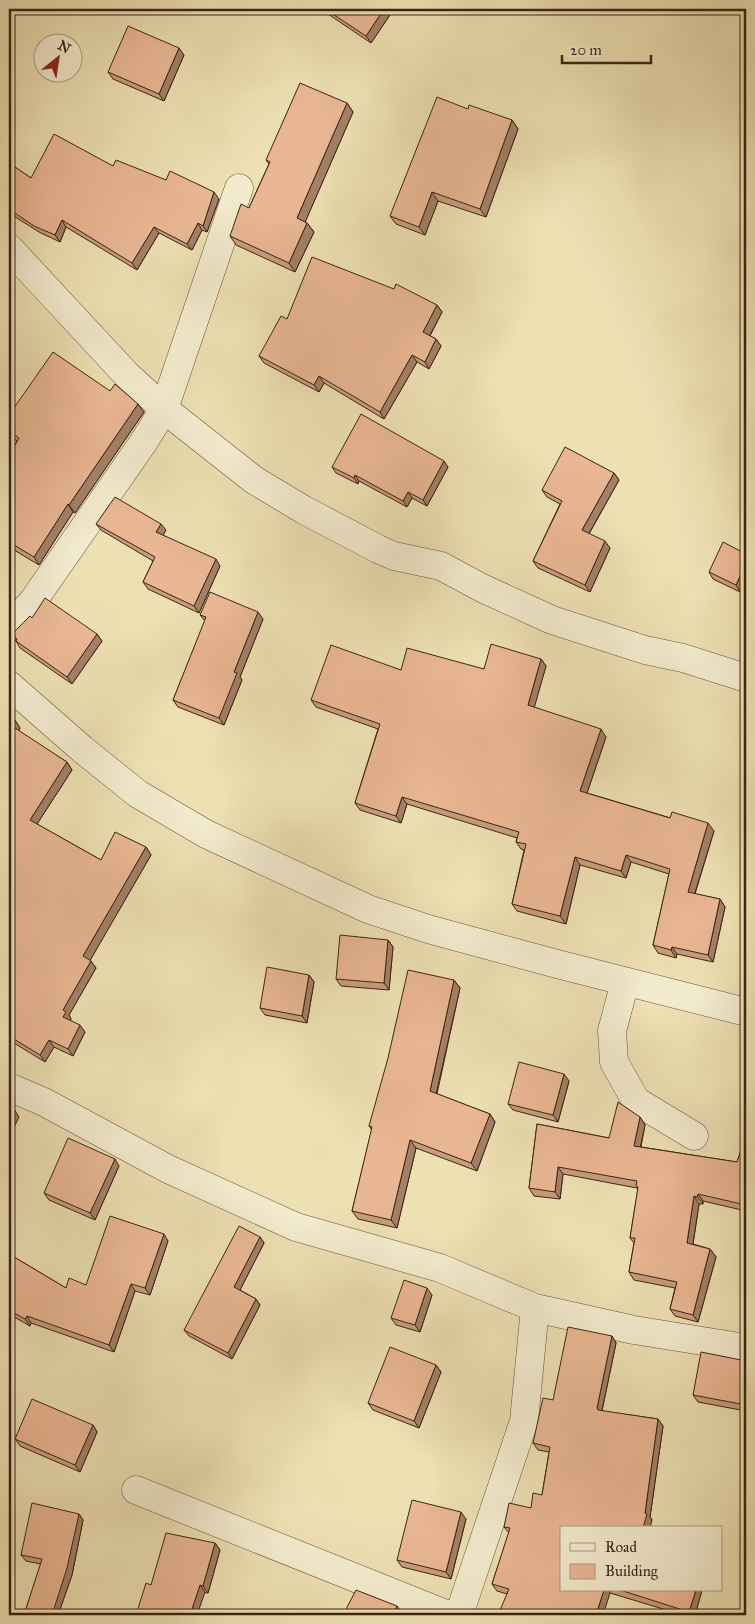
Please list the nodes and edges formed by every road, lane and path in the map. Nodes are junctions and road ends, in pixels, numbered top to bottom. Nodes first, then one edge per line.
1 (239, 188) dead end
2 (9, 248) edge
3 (164, 409) junction
4 (9, 628) edge
5 (746, 678) edge
6 (9, 685) edge
7 (625, 982) junction
8 (746, 1012) edge
9 (9, 1087) edge
10 (694, 1136) dead end
11 (535, 1308) junction
12 (746, 1348) edge
13 (136, 1490) dead end
14 (448, 1615) edge
15 (459, 1615) edge

1 - 3 street
2 - 3 street
3 - 4 street
3 - 5 street
6 - 7 street
7 - 8 street
7 - 10 street
9 - 11 street
11 - 12 street
11 - 15 street
13 - 14 street

